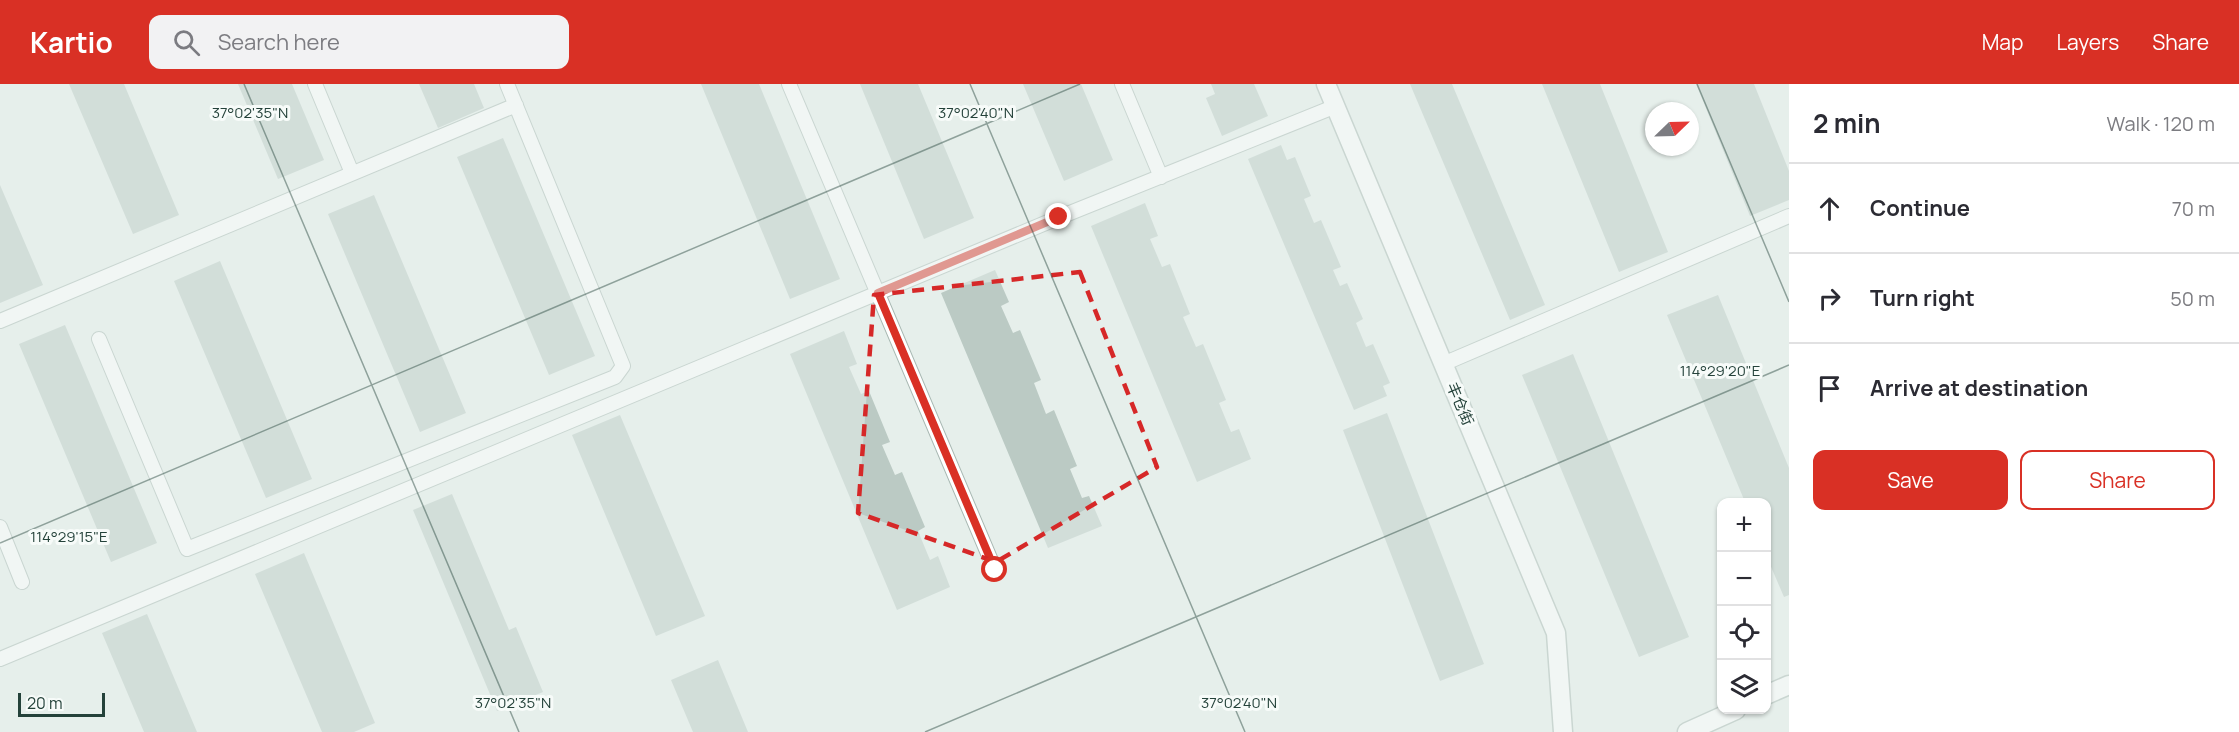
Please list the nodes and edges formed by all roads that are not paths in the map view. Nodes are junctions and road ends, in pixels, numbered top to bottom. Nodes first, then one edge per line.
1 (315, 84) edge
2 (507, 84) edge
3 (789, 84) edge
4 (1122, 84) edge
5 (1326, 84) edge
6 (516, 105) junction
7 (1336, 106) junction
8 (352, 173) junction
9 (1161, 177) junction
10 (1789, 216) edge
11 (878, 293) junction
12 (0, 321) edge
13 (99, 339) dead end
14 (1443, 364) junction
15 (0, 527) edge
16 (995, 570) dead end
17 (22, 582) dead end
18 (0, 659) edge
19 (1789, 685) edge
20 (1771, 693) edge
21 (1727, 714) edge
22 (1563, 732) edge
23 (1687, 732) edge

1 - 8 lane
2 - 6 lane
3 - 11 lane
4 - 9 lane
5 - 7 street, 丰仓街
6 - 8 lane
6 - 13 lane
7 - 9 lane
7 - 14 street, 丰仓街
8 - 12 lane
9 - 11 lane
10 - 14 lane
11 - 16 lane
11 - 18 lane
14 - 22 street, 丰仓街
15 - 17 lane
19 - 20 street
21 - 23 street

